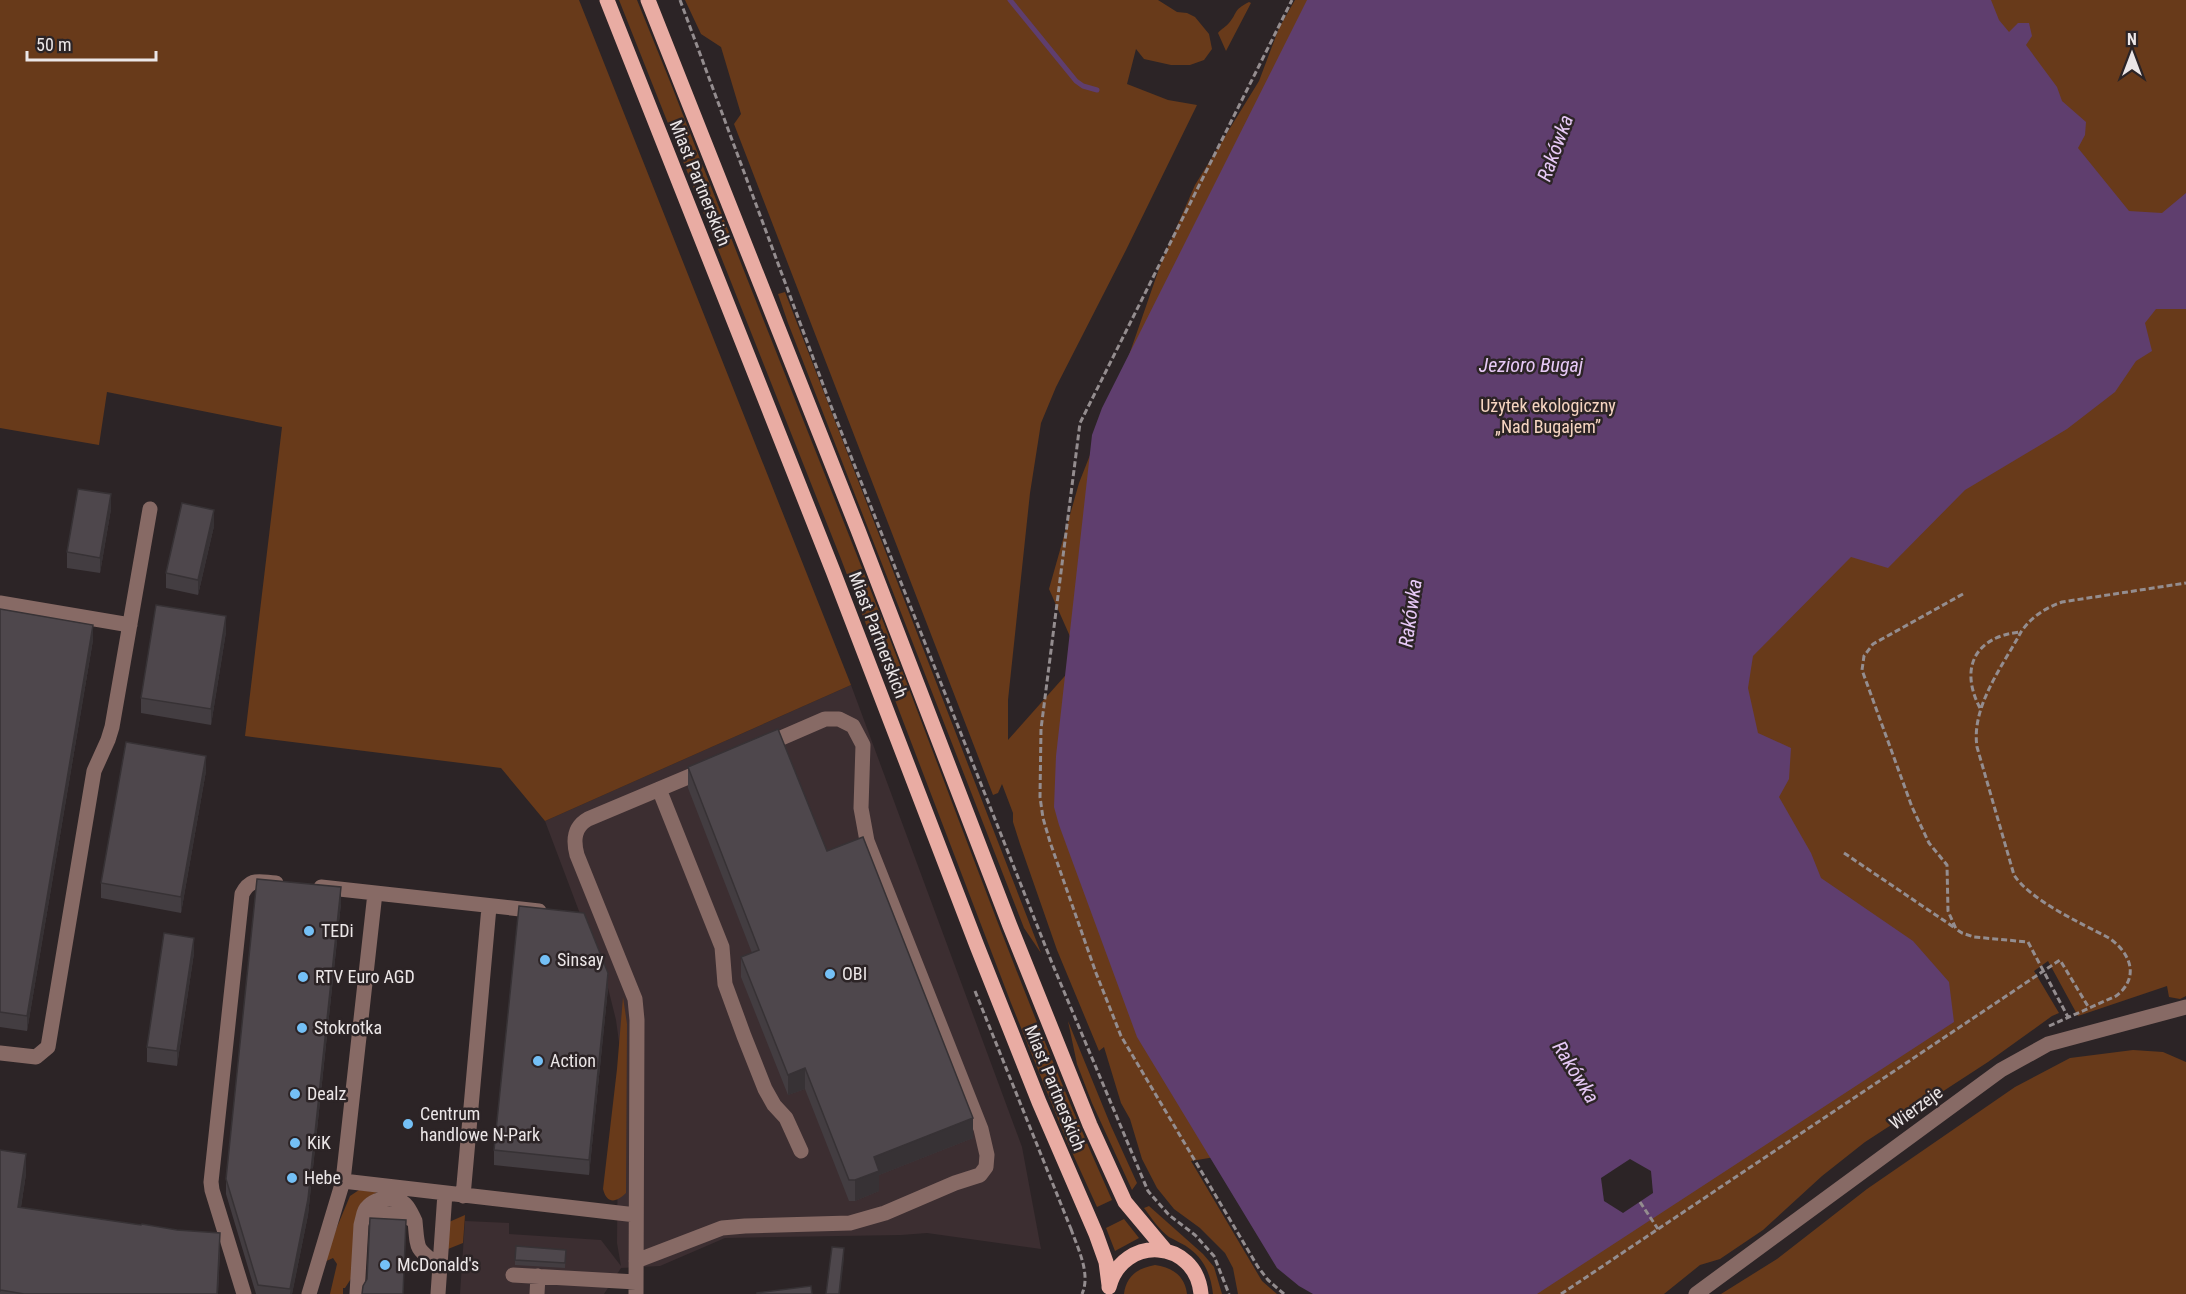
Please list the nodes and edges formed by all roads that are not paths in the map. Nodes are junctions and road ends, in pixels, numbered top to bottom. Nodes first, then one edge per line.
1 (607, 0) edge
2 (648, 0) edge
3 (150, 509) dead end
4 (0, 603) edge
5 (130, 625) junction
6 (752, 750) edge
7 (719, 764) edge
8 (659, 789) junction
9 (286, 884) edge
10 (308, 886) edge
11 (375, 893) junction
12 (489, 907) junction
13 (557, 912) edge
14 (2186, 1007) edge
15 (0, 1053) edge
16 (801, 1151) dead end
17 (343, 1181) junction
18 (445, 1193) junction
19 (463, 1196) junction
20 (636, 1215) junction
21 (1166, 1251) junction
22 (636, 1261) junction
23 (440, 1267) junction
24 (513, 1275) dead end
25 (538, 1276) junction
26 (636, 1288) edge
27 (1108, 1292) edge
28 (244, 1294) edge
29 (309, 1294) edge
30 (357, 1294) edge
31 (438, 1294) edge
32 (537, 1294) edge
33 (1201, 1294) edge
34 (1696, 1294) edge

1 - 27 main road, Miast Partnerskich
2 - 21 main road, Miast Partnerskich
3 - 5 street
4 - 5 street
5 - 15 street
6 - 22 street
7 - 8 street
8 - 16 street
8 - 20 street
9 - 28 street
10 - 11 street
11 - 12 street
11 - 17 street
12 - 13 street
12 - 19 street
14 - 34 street, Wierzeje
17 - 18 street
17 - 29 street
18 - 19 street
18 - 23 street
19 - 20 street
20 - 22 street
21 - 27 main road
21 - 33 main road, Miast Partnerskich
22 - 26 street
23 - 30 street
23 - 31 street
24 - 25 street
25 - 26 street
25 - 32 street

